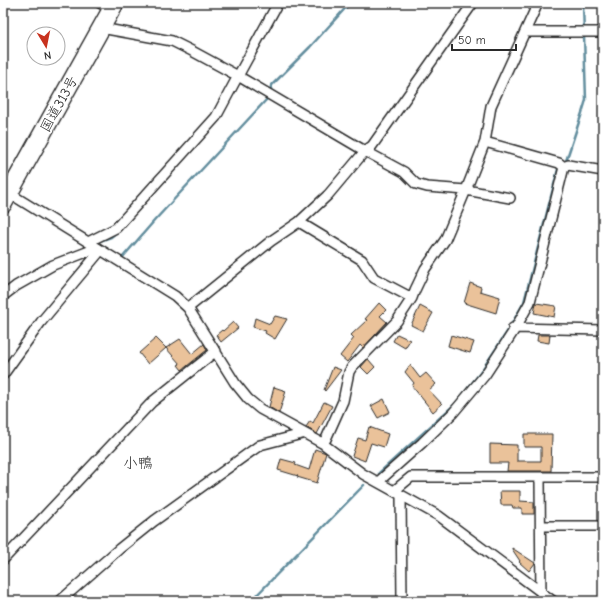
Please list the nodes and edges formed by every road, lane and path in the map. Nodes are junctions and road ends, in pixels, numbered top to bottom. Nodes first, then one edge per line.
1 (278, 3) edge
2 (473, 3) edge
3 (538, 3) edge
4 (109, 5) edge
5 (101, 28) junction
6 (525, 32) junction
7 (603, 32) edge
8 (241, 78) junction
9 (485, 142) junction
10 (365, 151) junction
11 (562, 165) junction
12 (603, 171) edge
13 (466, 190) junction
14 (510, 198) dead end
15 (6, 199) edge
16 (299, 222) junction
17 (88, 242) junction
18 (99, 249) junction
19 (3, 296) edge
20 (412, 298) junction
21 (188, 308) junction
22 (514, 328) junction
23 (603, 330) edge
24 (216, 351) junction
25 (3, 375) edge
26 (302, 434) junction
27 (322, 443) junction
28 (603, 477) edge
29 (540, 478) junction
30 (378, 482) junction
31 (397, 493) junction
32 (541, 526) junction
33 (603, 526) edge
34 (3, 560) edge
35 (541, 596) edge
36 (60, 601) edge
37 (402, 601) edge
38 (553, 601) edge

1 - 8 street
2 - 10 street
3 - 6 street
4 - 5 highway, 国道313号
5 - 8 street
5 - 15 highway, 国道313号
6 - 7 street
6 - 9 street
8 - 10 street
8 - 17 street
9 - 11 street
9 - 13 street
10 - 13 street
10 - 16 street
11 - 12 street
11 - 22 street
13 - 14 street
13 - 20 street
15 - 17 street
16 - 20 street
16 - 21 street
17 - 18 street
18 - 19 street
18 - 21 street
18 - 25 street
20 - 27 street
21 - 24 street
22 - 23 street
22 - 30 street
24 - 26 street
24 - 34 street
26 - 27 street
26 - 36 street
27 - 30 street
28 - 29 street
29 - 31 street
29 - 32 street
30 - 31 street
31 - 35 street
31 - 37 street
32 - 33 street
32 - 35 street
35 - 38 street

